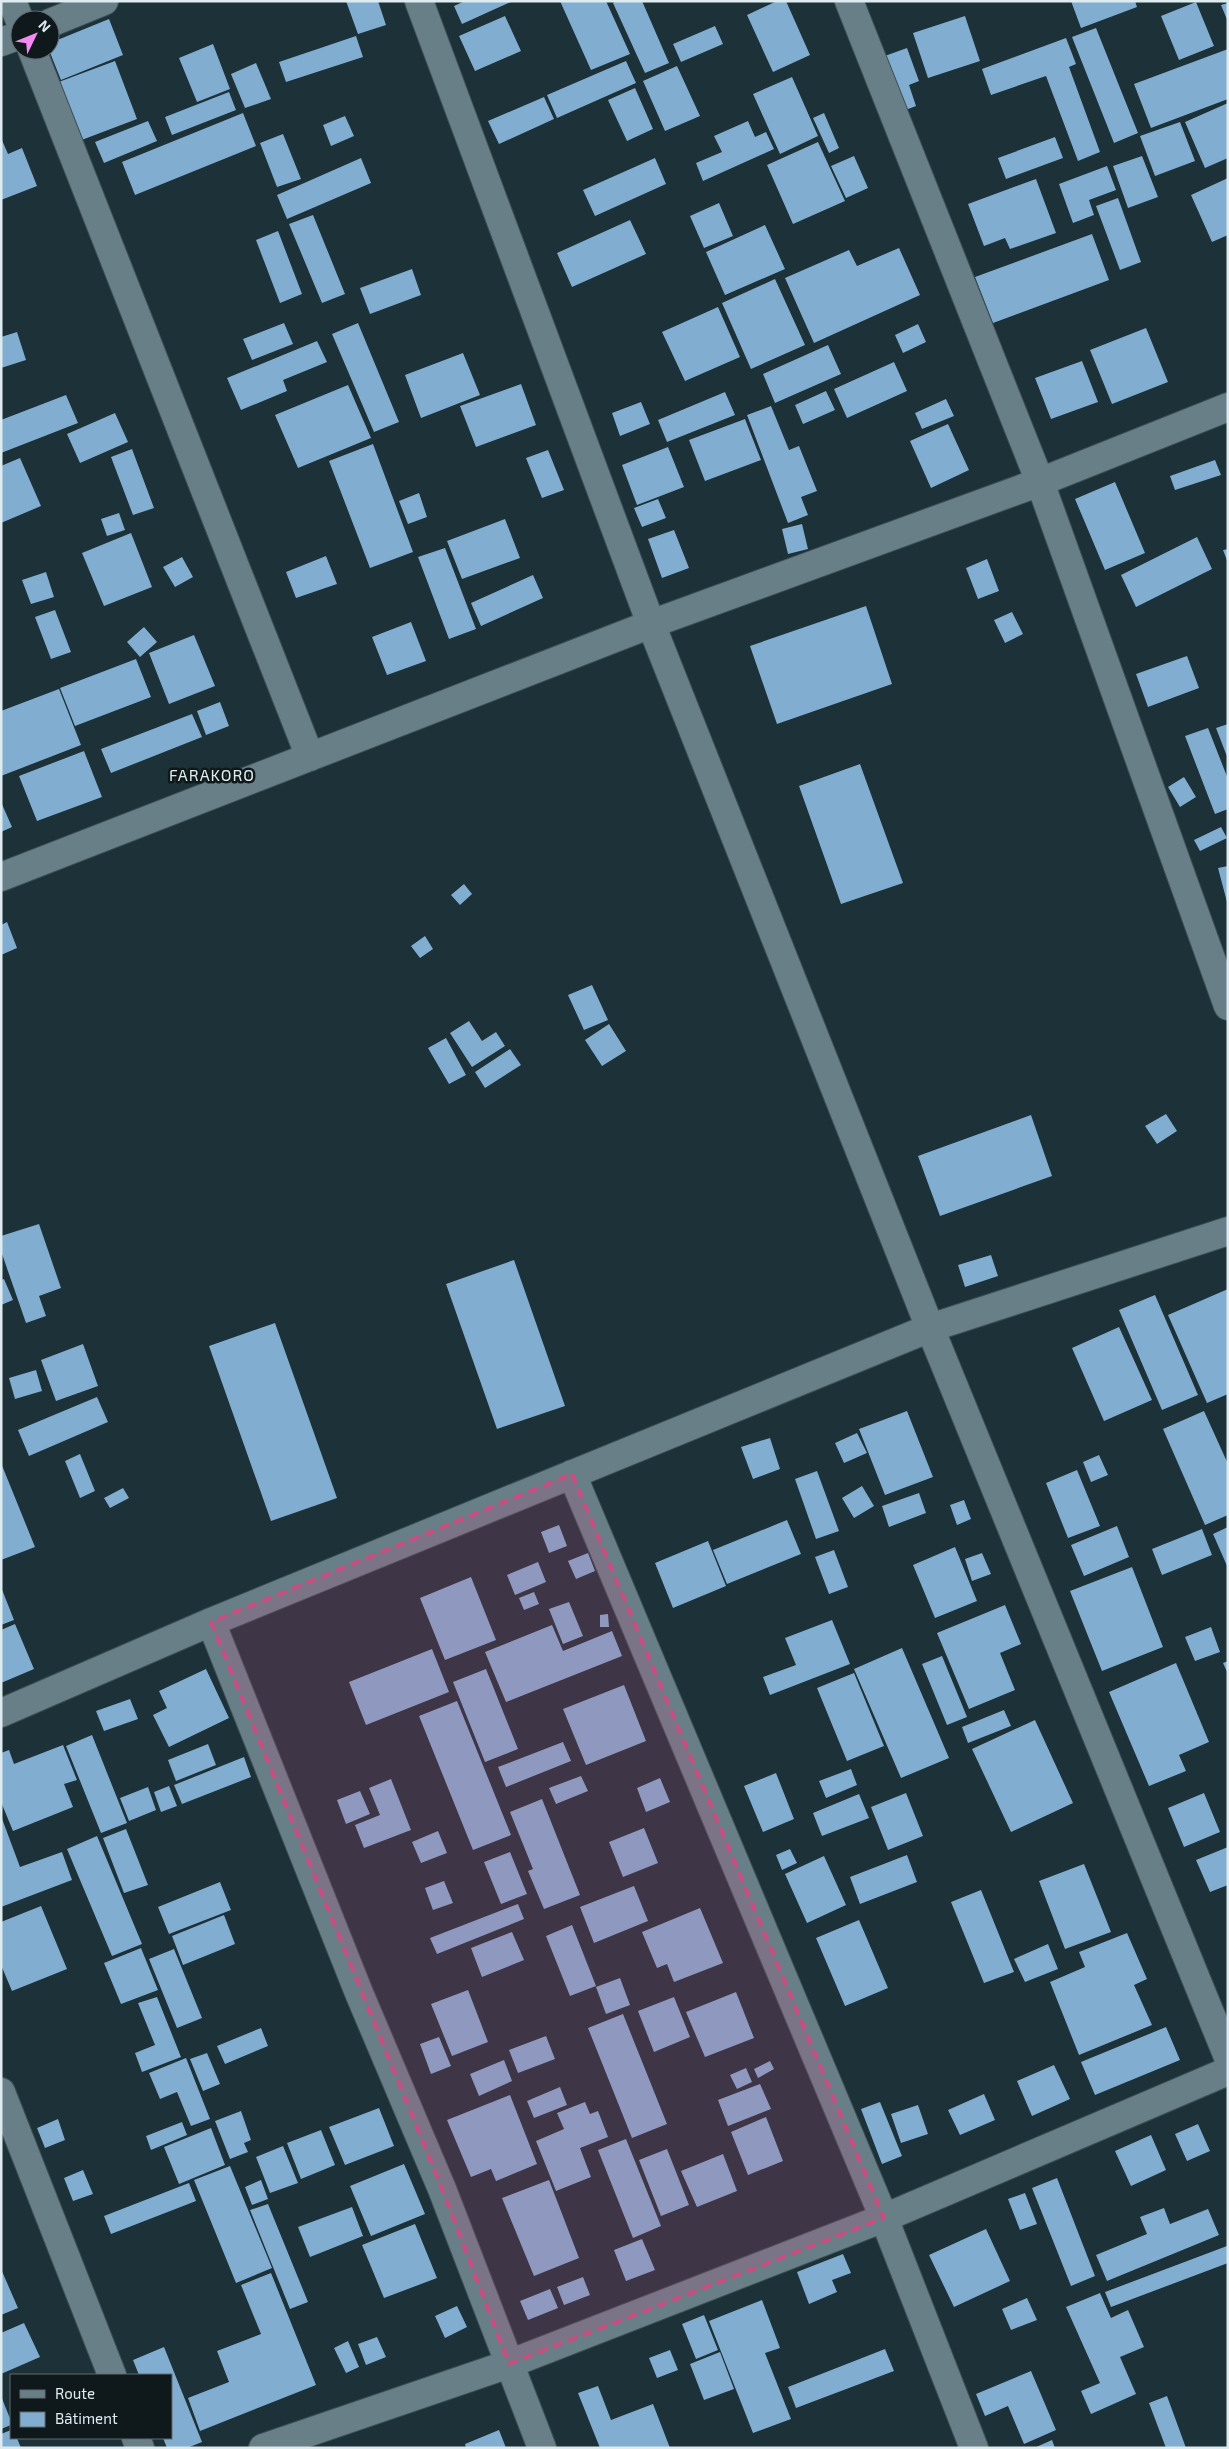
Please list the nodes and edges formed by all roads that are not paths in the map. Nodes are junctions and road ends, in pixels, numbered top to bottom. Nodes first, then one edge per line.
1 (104, 1) edge
2 (418, 1) edge
3 (849, 1) edge
4 (60, 19) edge
5 (36, 60) edge
6 (1228, 407) edge
7 (1040, 482) junction
8 (651, 624) junction
9 (310, 757) junction
10 (1, 877) edge
11 (1228, 1006) edge
12 (1228, 1231) edge
13 (930, 1328) junction
14 (572, 1474) junction
15 (211, 1622) junction
16 (1, 1713) edge
17 (1228, 2057) edge
18 (1228, 2072) edge
19 (1, 2092) edge
20 (884, 2218) junction
21 (509, 2364) junction
22 (112, 2374) edge
23 (263, 2448) edge
24 (542, 2448) edge
25 (974, 2448) edge

1 - 4 street
2 - 8 street
3 - 7 street
5 - 9 street
6 - 7 street
7 - 8 street
7 - 11 street
8 - 9 street
8 - 13 street
9 - 10 street
12 - 13 street
13 - 14 street
13 - 17 street
14 - 15 street
14 - 20 street
15 - 16 street
15 - 21 street
18 - 20 street
19 - 22 street
20 - 21 street
20 - 25 street
21 - 23 street
21 - 24 street

